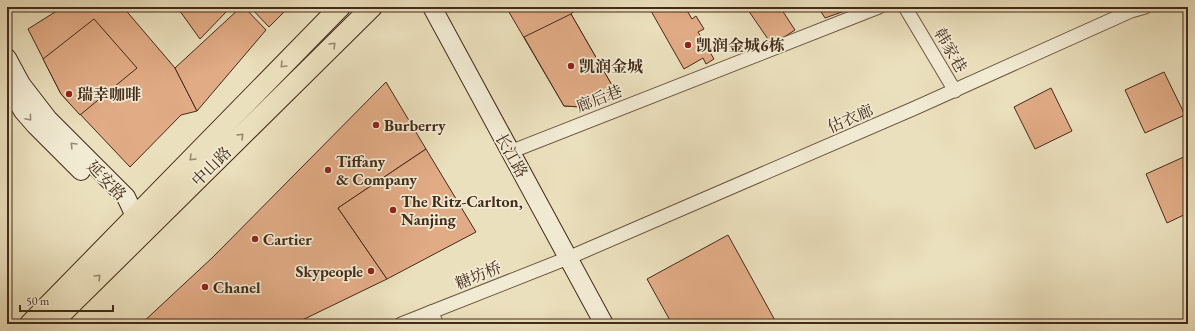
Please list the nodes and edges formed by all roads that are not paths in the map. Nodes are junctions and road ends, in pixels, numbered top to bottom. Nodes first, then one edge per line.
1 (340, 7) edge
2 (372, 7) edge
3 (432, 7) edge
4 (879, 7) edge
5 (905, 7) edge
6 (1145, 7) edge
7 (7, 58) edge
8 (7, 85) edge
9 (955, 91) junction
10 (510, 152) junction
11 (135, 216) junction
12 (568, 258) junction
13 (434, 318) edge
14 (30, 324) edge
15 (50, 324) edge
16 (401, 324) edge
17 (604, 324) edge

1 -> 11 main road, 中山路
15 -> 2 main road, 中山路
3 - 10 street, 长江路
4 - 10 street, 廊后巷
5 - 9 street, 韩家巷
6 - 9 street, 估衣廊
11 -> 7 street, 延安路
8 -> 11 street, 延安路
9 - 12 street, 估衣廊
10 - 12 street, 长江路
11 - 14 main road, 中山路
12 - 13 street, 糖坊桥
12 - 17 street, 长江路
13 - 16 street, 糖坊桥

